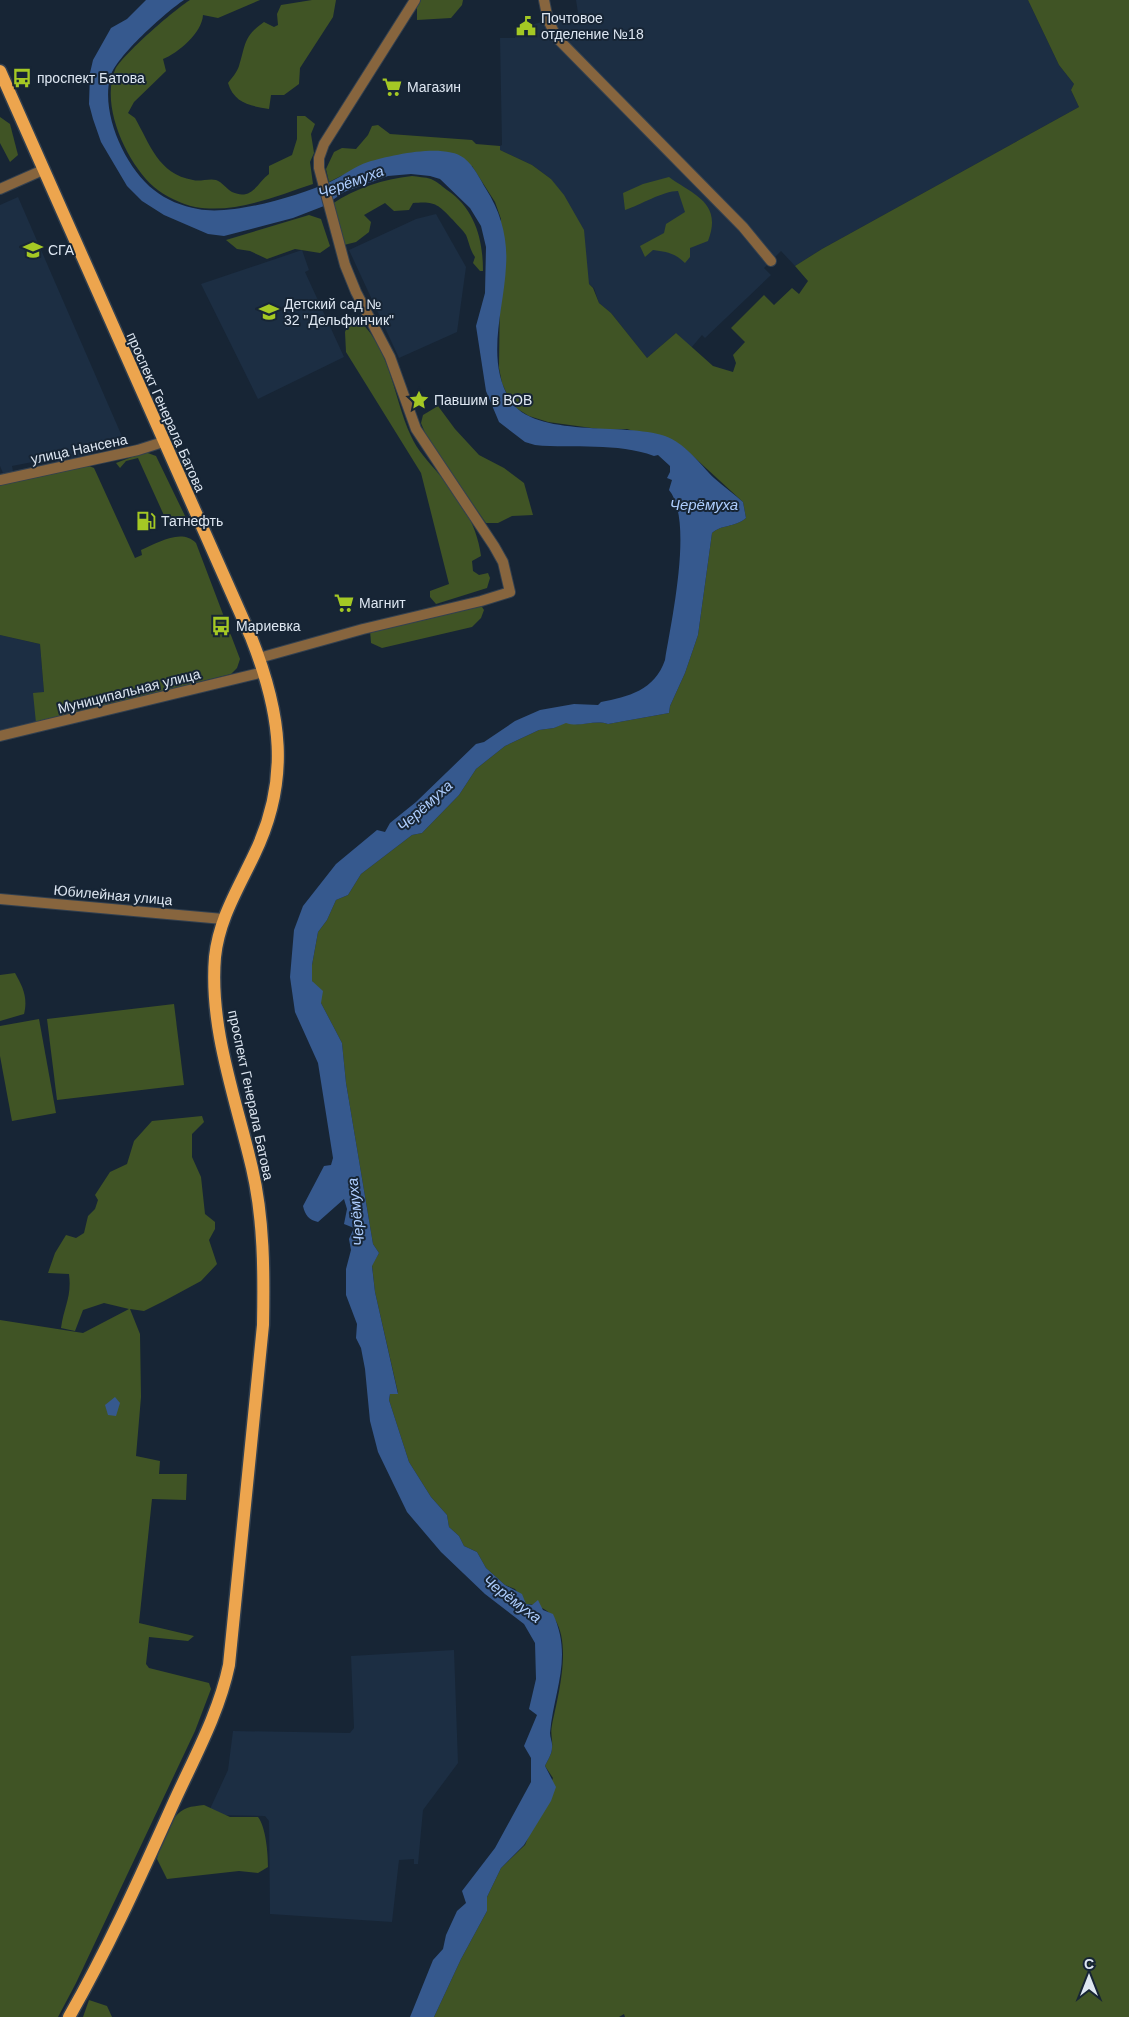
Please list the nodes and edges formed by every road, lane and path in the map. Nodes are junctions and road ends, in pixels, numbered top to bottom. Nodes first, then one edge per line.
1 (415, 0) edge
2 (544, 0) edge
3 (0, 71) edge
4 (43, 170) junction
5 (0, 189) edge
6 (771, 260) dead end
7 (163, 442) junction
8 (0, 480) edge
9 (259, 658) junction
10 (264, 672) junction
11 (0, 736) edge
12 (0, 899) edge
13 (223, 919) junction
14 (69, 2017) edge

1 - 9 street
2 - 6 street
3 - 4 main road, проспект Генерала Батова
4 - 5 street
4 - 7 main road, проспект Генерала Батова
7 - 8 street, улица Нансена
7 - 9 main road, проспект Генерала Батова
9 - 10 main road, проспект Генерала Батова
10 - 11 street, Муниципальная улица
10 - 13 main road, проспект Генерала Батова
12 - 13 street, Юбилейная улица
13 - 14 main road, проспект Генерала Батова

